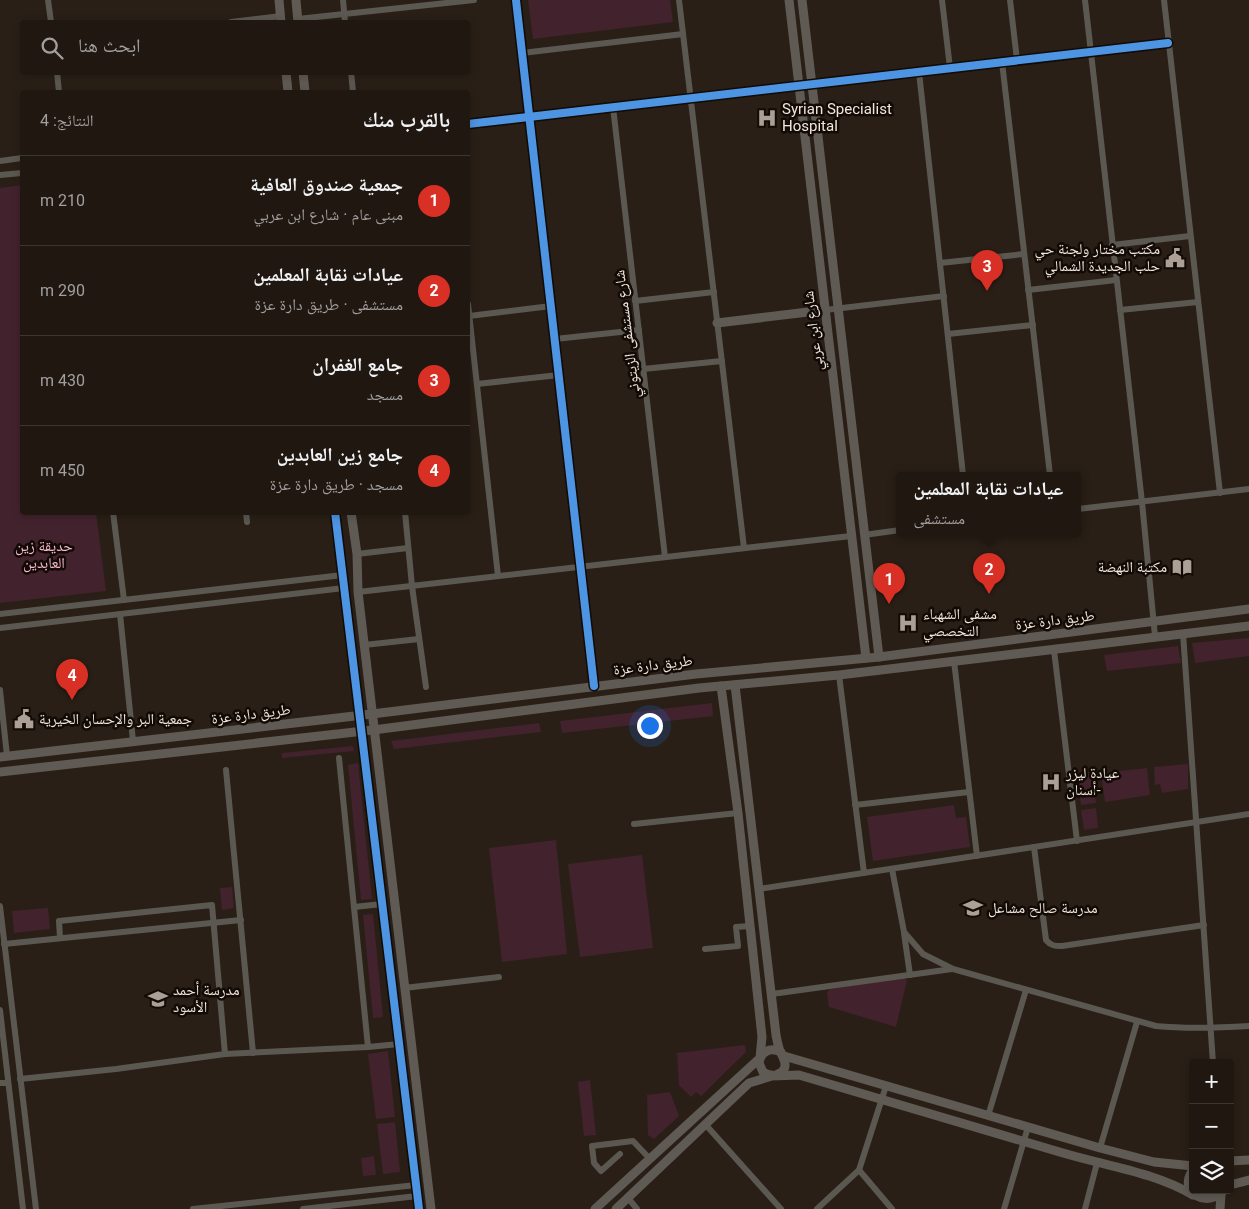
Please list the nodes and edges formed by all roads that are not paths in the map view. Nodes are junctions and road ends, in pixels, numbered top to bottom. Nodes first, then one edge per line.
1 (48, 0) edge
2 (279, 0) edge
3 (296, 0) edge
4 (343, 0) edge
5 (474, 0) edge
6 (516, 0) edge
7 (679, 0) edge
8 (789, 0) edge
9 (802, 0) edge
10 (942, 0) edge
11 (1010, 0) edge
12 (1085, 0) edge
13 (1164, 0) edge
14 (449, 1) edge
15 (344, 14) junction
16 (281, 19) edge
17 (51, 20) edge
18 (264, 20) edge
19 (298, 20) edge
20 (305, 20) edge
21 (345, 20) edge
22 (683, 34) junction
23 (1168, 43) junction
24 (1090, 52) junction
25 (522, 53) junction
26 (1017, 60) junction
27 (1002, 62) junction
28 (950, 68) junction
29 (919, 72) junction
30 (57, 75) edge
31 (286, 75) edge
32 (303, 75) edge
33 (350, 75) edge
34 (812, 84) junction
35 (799, 86) junction
36 (59, 90) edge
37 (288, 90) edge
38 (305, 90) edge
39 (353, 90) edge
40 (691, 98) junction
41 (613, 107) junction
42 (530, 117) junction
43 (470, 124) edge
44 (20, 158) edge
45 (0, 160) edge
46 (20, 172) edge
47 (0, 175) edge
48 (1190, 236) junction
49 (1112, 245) junction
50 (1024, 254) junction
51 (940, 263) junction
52 (1116, 280) junction
53 (1028, 290) junction
54 (714, 292) junction
55 (944, 296) junction
56 (635, 301) junction
57 (1198, 302) junction
58 (551, 306) junction
59 (838, 309) junction
60 (825, 310) junction
61 (1120, 310) junction
62 (470, 316) edge
63 (717, 323) junction
64 (1033, 325) junction
65 (639, 330) junction
66 (948, 334) junction
67 (555, 340) junction
68 (470, 352) edge
69 (722, 361) junction
70 (643, 369) junction
71 (559, 375) junction
72 (476, 384) junction
73 (963, 472) edge
74 (1050, 472) edge
75 (1249, 489) edge
76 (1220, 492) junction
77 (1142, 502) junction
78 (1081, 509) edge
79 (113, 515) edge
80 (246, 515) edge
81 (335, 515) edge
82 (351, 515) edge
83 (405, 515) edge
84 (247, 522) dead end
85 (896, 530) edge
86 (864, 534) junction
87 (851, 536) junction
88 (408, 548) junction
89 (744, 548) junction
90 (357, 554) junction
91 (665, 557) junction
92 (581, 566) junction
93 (343, 575) junction
94 (498, 576) junction
95 (412, 586) junction
96 (344, 588) junction
97 (358, 592) junction
98 (174, 594) junction
99 (124, 600) junction
100 (60, 607) junction
101 (176, 608) junction
102 (1249, 609) edge
103 (0, 614) edge
104 (120, 614) junction
105 (62, 621) junction
106 (1153, 622) junction
107 (1249, 626) edge
108 (0, 628) edge
109 (1183, 633) junction
110 (1155, 636) junction
111 (419, 639) junction
112 (364, 645) junction
113 (1054, 650) junction
114 (879, 657) junction
115 (866, 658) junction
116 (954, 661) junction
117 (696, 674) junction
118 (839, 675) junction
119 (735, 685) junction
120 (594, 686) junction
121 (720, 686) junction
122 (426, 687) dead end
123 (699, 688) junction
124 (0, 690) edge
125 (372, 714) junction
126 (359, 715) junction
127 (373, 730) junction
128 (361, 731) junction
129 (133, 741) junction
130 (4, 756) edge
131 (338, 758) dead end
132 (226, 770) dead end
133 (0, 772) edge
134 (969, 792) junction
135 (855, 805) junction
136 (738, 813) junction
137 (1249, 814) edge
138 (1196, 822) junction
139 (634, 824) dead end
140 (1077, 841) junction
141 (1034, 847) junction
142 (977, 856) junction
143 (892, 869) junction
144 (864, 873) junction
145 (759, 890) junction
146 (382, 904) junction
147 (0, 906) edge
148 (354, 907) junction
149 (1, 919) edge
150 (240, 920) junction
151 (213, 923) junction
152 (1204, 925) junction
153 (750, 926) junction
154 (904, 932) junction
155 (60, 938) junction
156 (4, 944) junction
157 (705, 949) dead end
158 (953, 969) junction
159 (910, 975) junction
160 (499, 977) dead end
161 (404, 988) junction
162 (1026, 990) junction
163 (772, 994) junction
164 (0, 1010) edge
165 (1137, 1022) junction
166 (1249, 1026) edge
167 (1211, 1029) junction
168 (399, 1044) junction
169 (368, 1047) junction
170 (253, 1053) junction
171 (225, 1054) junction
172 (782, 1054) junction
173 (760, 1058) junction
174 (1213, 1059) edge
175 (772, 1076) junction
176 (20, 1079) junction
177 (8, 1082) junction
178 (0, 1084) edge
179 (886, 1086) junction
180 (882, 1099) junction
181 (988, 1116) junction
182 (704, 1124) junction
183 (1028, 1128) junction
184 (1024, 1141) junction
185 (1100, 1148) junction
186 (620, 1154) dead end
187 (650, 1159) junction
188 (1249, 1160) edge
189 (1234, 1161) edge
190 (1098, 1163) junction
191 (1189, 1166) edge
192 (859, 1170) junction
193 (629, 1178) junction
194 (1249, 1180) edge
195 (1234, 1184) edge
196 (416, 1185) junction
197 (638, 1188) junction
198 (1221, 1194) edge
199 (1222, 1194) edge
200 (417, 1196) junction
201 (1194, 1196) junction
202 (628, 1198) junction
203 (23, 1209) edge
204 (36, 1209) edge
205 (193, 1209) edge
206 (303, 1209) edge
207 (419, 1209) edge
208 (431, 1209) edge
209 (595, 1209) edge
210 (616, 1209) edge
211 (637, 1209) edge
212 (781, 1209) edge
213 (817, 1209) edge
214 (892, 1209) edge
215 (1004, 1209) edge
216 (1085, 1209) edge
217 (1199, 1209) edge
218 (1220, 1209) edge

1 - 17 street
2 - 16 street
3 - 19 street
4 - 15 street
5 - 14 street
6 - 25 street
7 - 22 street
8 - 35 street, شارع ابن عربي
9 - 34 street
10 - 28 street
11 - 26 street
12 - 24 street
13 - 23 street
14 - 15 street
15 - 20 street
15 - 21 street
16 - 18 street
22 - 25 street
22 - 40 street
23 - 24 street
23 - 48 street
24 - 26 street
24 - 49 street
25 - 42 street
26 - 27 street
27 - 28 street
27 - 50 street
28 - 29 street
29 - 34 street
29 - 51 street
30 - 36 street
31 - 37 street
32 - 38 street
33 - 39 street
34 - 35 street
34 - 59 street
35 - 40 street
35 - 60 street, شارع ابن عربي
40 - 41 street
40 - 54 street
41 - 42 street
41 - 56 street, شارع مستشفى الزيتوني
42 - 43 street
42 - 58 street
44 - 45 street
46 - 47 street
48 - 49 street
48 - 57 street
49 - 52 street
50 - 51 street
50 - 53 street
51 - 55 street
52 - 53 street
52 - 61 street
53 - 64 street
54 - 56 street
54 - 63 street
55 - 59 street
55 - 66 street
56 - 65 street, شارع مستشفى الزيتوني
57 - 61 street
57 - 76 street
58 - 62 street
58 - 67 street
59 - 60 street
59 - 86 street
60 - 63 street
60 - 87 street, شارع ابن عربي
61 - 77 street
63 - 69 street
64 - 66 street
64 - 74 street
65 - 67 street
65 - 70 street, شارع مستشفى الزيتوني
66 - 73 street
67 - 71 street
68 - 72 street
69 - 70 street
69 - 89 street
70 - 91 street, شارع مستشفى الزيتوني
71 - 72 street
71 - 92 street
72 - 94 street
75 - 76 street
76 - 77 street
77 - 78 street
77 - 106 street
79 - 99 street
80 - 84 street
81 - 93 street
82 - 90 street
83 - 88 street
85 - 86 street
86 - 114 street
87 - 89 street
87 - 115 street, شارع ابن عربي
88 - 90 street
88 - 95 street
89 - 91 street
90 - 97 street
91 - 92 street
92 - 94 street
92 - 120 street
93 - 96 street
93 - 98 street
94 - 95 street
95 - 97 street
95 - 111 street
96 - 101 street
96 - 126 street
97 - 112 street
98 - 99 street
98 - 101 street
99 - 100 street
100 - 103 street
100 - 105 street
101 - 104 street
102 - 106 street, طريق دارة عزة
104 - 105 street
104 - 129 street
105 - 108 street
106 - 110 street
106 - 114 street, طريق دارة عزة
107 - 109 street
109 - 110 street
109 - 138 street
110 - 113 street
111 - 112 street
111 - 122 street
112 - 125 street
113 - 116 street
113 - 140 street
114 - 115 street, طريق دارة عزة
115 - 117 street, طريق دارة عزة
116 - 118 street
116 - 134 street
117 - 120 street, طريق دارة عزة
117 - 123 street
118 - 119 street
118 - 135 street
119 - 121 street
119 - 145 street
120 - 125 street, طريق دارة عزة
121 - 123 street
121 - 136 street
123 - 127 street
124 - 130 street
125 - 126 street, طريق دارة عزة
125 - 127 street
126 - 128 street
126 - 129 street, طريق دارة عزة
127 - 128 street
127 - 161 street
128 - 133 street
128 - 146 street
129 - 130 street, طريق دارة عزة
131 - 148 street
132 - 150 street
134 - 135 street
134 - 142 street
135 - 144 street
136 - 139 street
136 - 153 street
137 - 138 street
138 - 140 street
138 - 152 street
140 - 141 street
141 - 142 street
141 - 152 street
142 - 143 street
143 - 144 street
143 - 154 street
144 - 145 street
145 - 163 street
146 - 148 street
146 - 168 street
147 - 149 street
148 - 169 street
149 - 156 street
150 - 151 street
150 - 170 street
151 - 155 street
151 - 155 street
151 - 171 street
152 - 167 street
153 - 157 street
153 - 173 street
154 - 158 street
154 - 159 street
155 - 156 street
156 - 176 street
158 - 159 street
158 - 162 street
159 - 163 street
160 - 161 street
161 - 208 street
162 - 165 street
162 - 181 street
163 - 172 street
164 - 177 street
165 - 167 street
165 - 185 street
166 - 167 street
167 - 174 street
168 - 169 street
168 - 196 street
169 - 170 street
170 - 171 street
171 - 176 street
172 - 173 street
172 - 175 street
172 - 179 street
173 - 175 street
173 - 187 street
175 - 180 street
175 - 182 street
176 - 204 street
177 - 178 street
177 - 203 street
179 - 180 street
179 - 181 street
180 - 184 street
180 - 192 street
181 - 183 street
182 - 197 street
182 - 212 street
183 - 184 street
183 - 185 street
184 - 190 street
184 - 215 street
185 - 191 street
186 - 187 street
187 - 193 street
188 - 189 street
190 - 201 street
190 - 216 street
192 - 213 street
192 - 214 street
193 - 197 street
193 - 209 street
194 - 195 street
196 - 200 street
196 - 205 street
197 - 202 street
198 - 201 street
199 - 218 street
200 - 206 street
200 - 207 street
201 - 217 street
202 - 210 street
202 - 211 street

